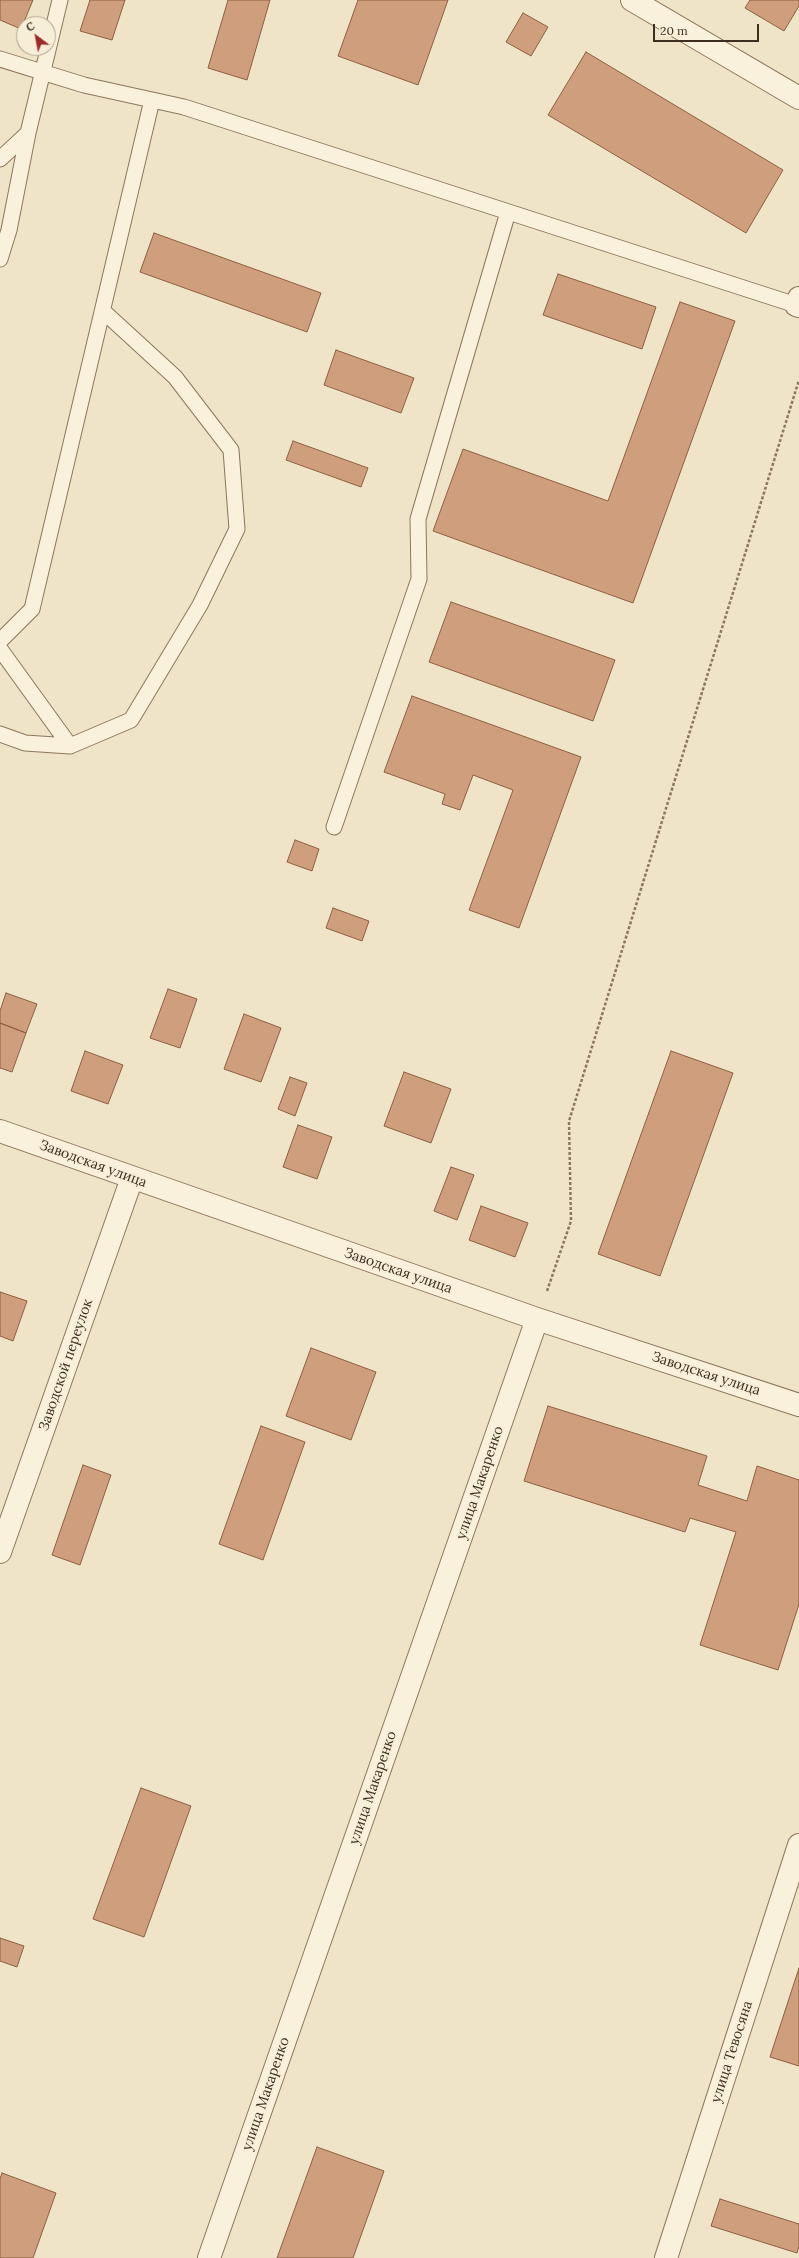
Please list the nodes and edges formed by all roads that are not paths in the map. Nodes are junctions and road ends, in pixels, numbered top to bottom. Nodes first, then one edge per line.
1 (60, 0) edge
2 (632, 0) edge
3 (0, 59) edge
4 (43, 73) junction
5 (799, 98) edge
6 (152, 100) junction
7 (28, 133) junction
8 (0, 159) edge
9 (508, 212) junction
10 (0, 259) edge
11 (798, 303) edge
12 (103, 311) junction
13 (0, 641) edge
14 (0, 649) edge
15 (0, 734) edge
16 (70, 746) junction
17 (334, 827) dead end
18 (0, 1131) edge
19 (132, 1178) junction
20 (537, 1319) junction
21 (799, 1405) edge
22 (0, 1552) edge
23 (799, 1846) edge
24 (209, 2258) edge
25 (666, 2258) edge

1 - 4 lane
2 - 5 street
3 - 4 lane
4 - 6 lane
4 - 7 lane
6 - 9 lane
6 - 12 lane
7 - 8 lane
7 - 10 lane
9 - 11 lane
9 - 17 lane
12 - 13 lane
12 - 16 lane
14 - 16 lane
15 - 16 lane
18 - 19 street, Заводская улица
19 - 20 street, Заводская улица
19 - 22 street, Заводской переулок
20 - 21 street, Заводская улица
20 - 24 street, улица Макаренко
23 - 25 street, улица Тевосяна

